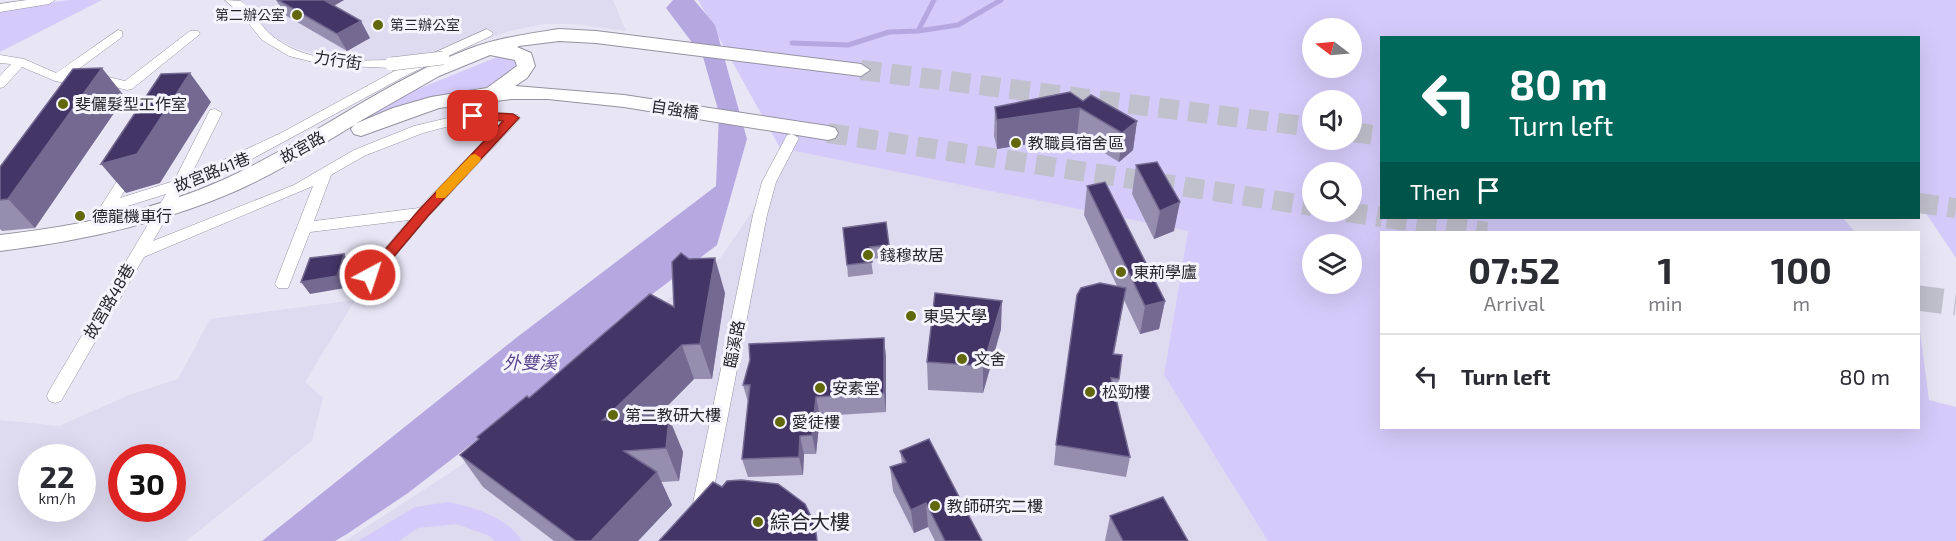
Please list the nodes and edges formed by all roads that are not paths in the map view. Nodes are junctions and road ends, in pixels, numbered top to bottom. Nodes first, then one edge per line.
1 (49, 0) edge
2 (231, 0) edge
3 (0, 8) edge
4 (118, 34) dead end
5 (195, 34) dead end
6 (488, 42) junction
7 (466, 57) junction
8 (0, 59) edge
9 (20, 62) junction
10 (861, 70) tunnel mouth
11 (60, 76) junction
12 (0, 84) edge
13 (494, 92) junction
14 (587, 95) joint
15 (215, 113) dead end
16 (828, 133) tunnel mouth
17 (792, 138) dead end
18 (139, 157) edge
19 (325, 174) junction
20 (179, 185) junction
21 (166, 208) junction
22 (423, 213) junction
23 (154, 226) junction
24 (305, 226) junction
25 (0, 243) edge
26 (136, 254) junction
27 (0, 257) edge
28 (283, 284) dead end
29 (357, 291) dead end
30 (55, 396) dead end
31 (688, 520) edge

1 - 3 street
2 - 7 street, 力行街, bridge
4 - 11 street
5 - 11 street
6 - 7 main road, 故宮路
6 - 10 main road, 故宮路
6 - 13 main road
6 - 20 street, 故宮路41巷
7 - 21 main road, 故宮路
8 - 9 street
9 - 11 street
9 - 12 street
13 - 14 main road, 故宮路
13 - 23 main road, 故宮路
14 - 16 main road, 自強橋
15 - 20 street, 故宮路48巷
17 - 31 street, 臨溪路
18 - 20 street, 故宮路41巷
19 - 22 street
19 - 24 street
19 - 26 street
20 - 21 street, 故宮路48巷
21 - 23 street, 故宮路48巷
21 - 25 main road, 故宮路
22 - 24 street
22 - 29 street
23 - 26 street, 故宮路48巷
23 - 27 main road, 故宮路
24 - 28 street
26 - 30 street, 故宮路48巷

